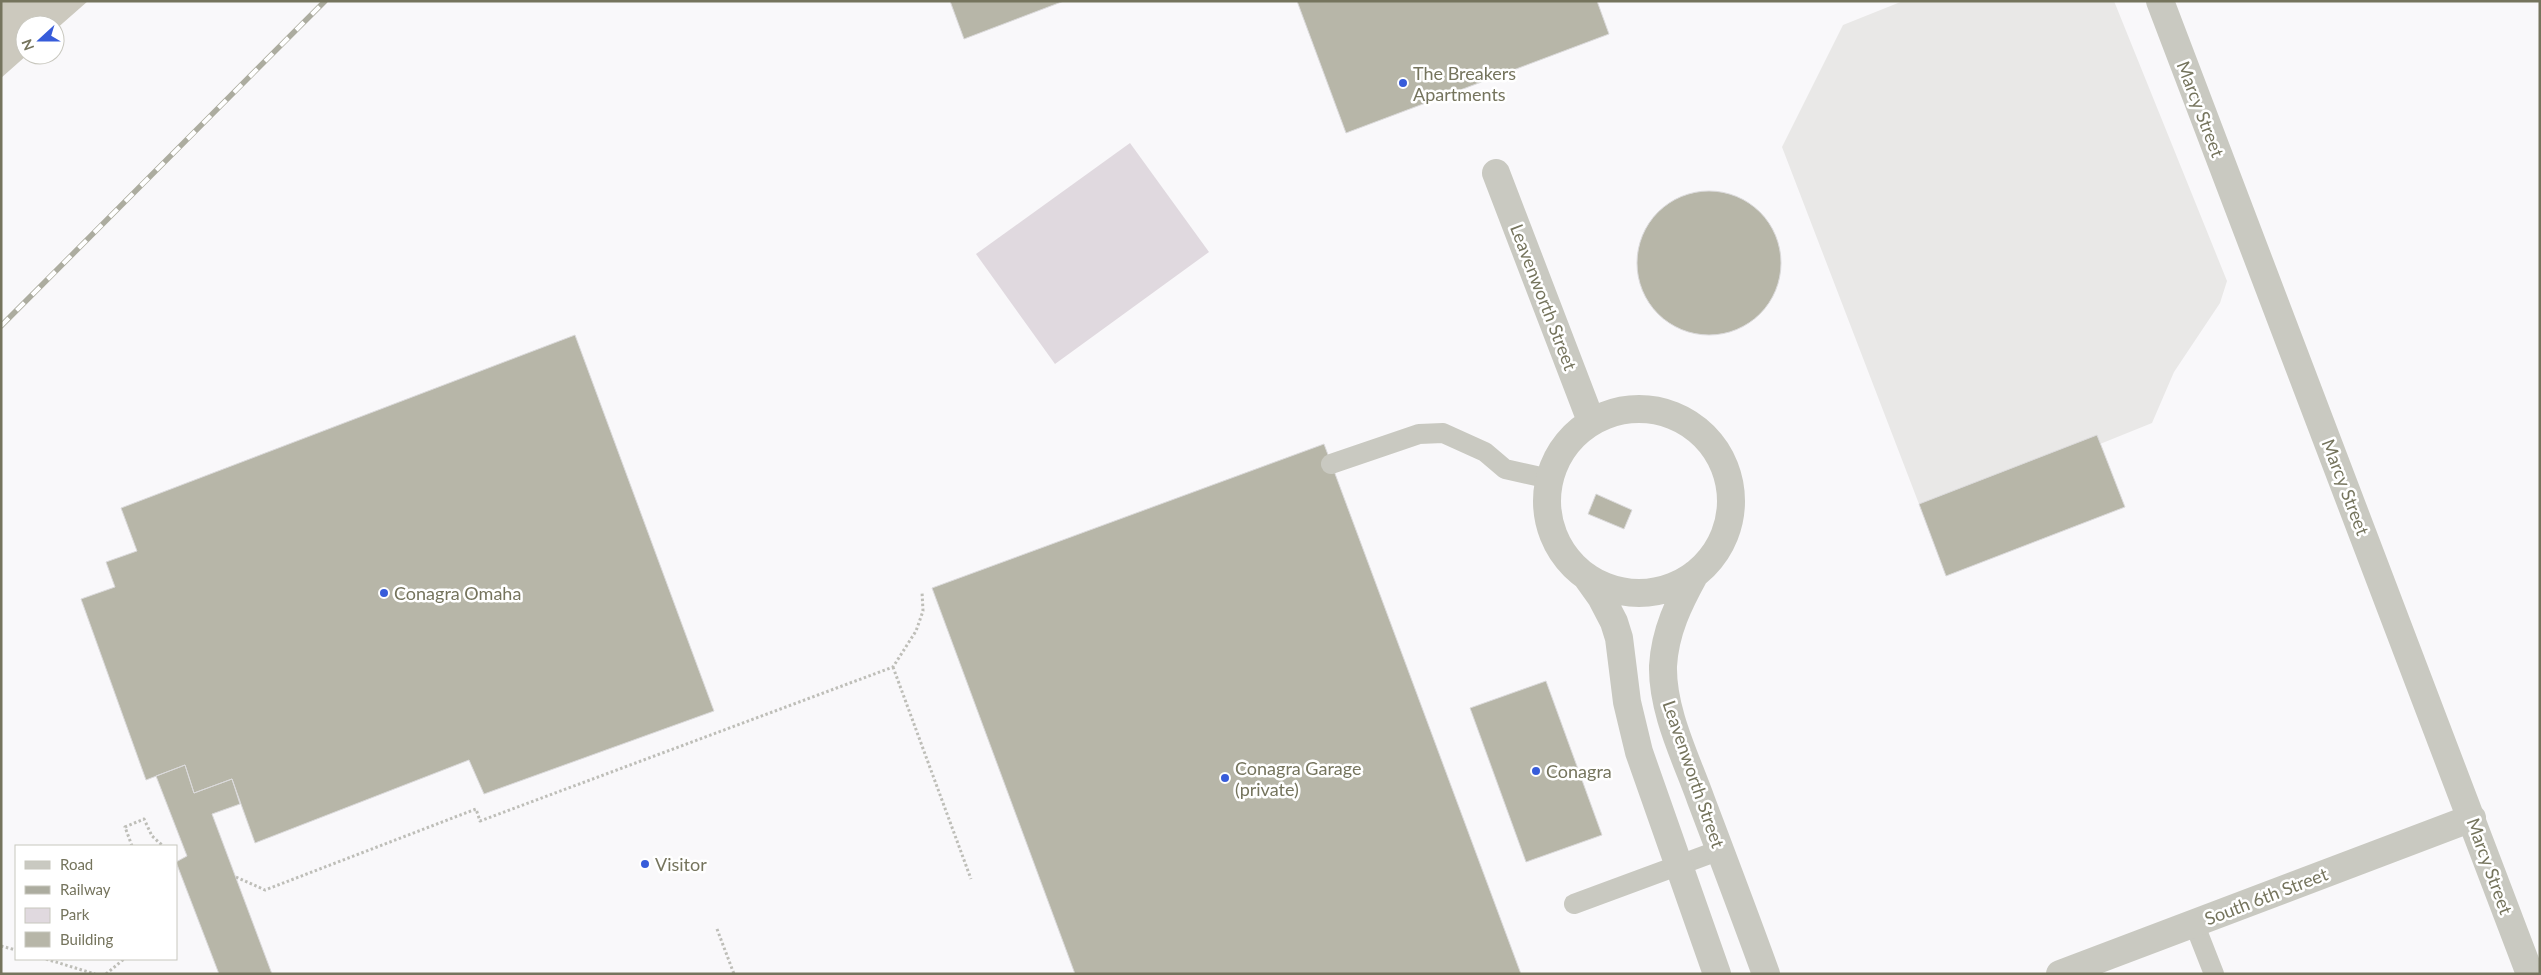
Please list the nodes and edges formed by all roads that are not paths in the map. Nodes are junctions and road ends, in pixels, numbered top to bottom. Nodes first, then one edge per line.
1 (2160, 1) edge
2 (1496, 172) dead end
3 (1591, 421) junction
4 (1331, 464) dead end
5 (1550, 479) junction
6 (1695, 574) junction
7 (1585, 575) junction
8 (2472, 818) junction
9 (1720, 850) junction
10 (1678, 866) junction
11 (1574, 904) dead end
12 (2194, 923) junction
13 (1717, 974) edge
14 (1766, 974) edge
15 (2060, 974) edge
16 (2214, 974) edge
17 (2530, 974) edge

1 - 8 street, Marcy Street
2 - 3 street, Leavenworth Street
3 - 5 street, Leavenworth Street
3 - 6 street, Leavenworth Street
4 - 5 lane
5 - 7 street, Leavenworth Street
6 - 7 street, Leavenworth Street
6 - 9 street, Leavenworth Street
7 - 10 street, Leavenworth Street
8 - 12 street, South 6th Street
8 - 17 street, Marcy Street
9 - 10 lane
9 - 14 street, Leavenworth Street
10 - 11 lane
10 - 13 street, Leavenworth Street
12 - 15 street, South 6th Street
12 - 16 lane

